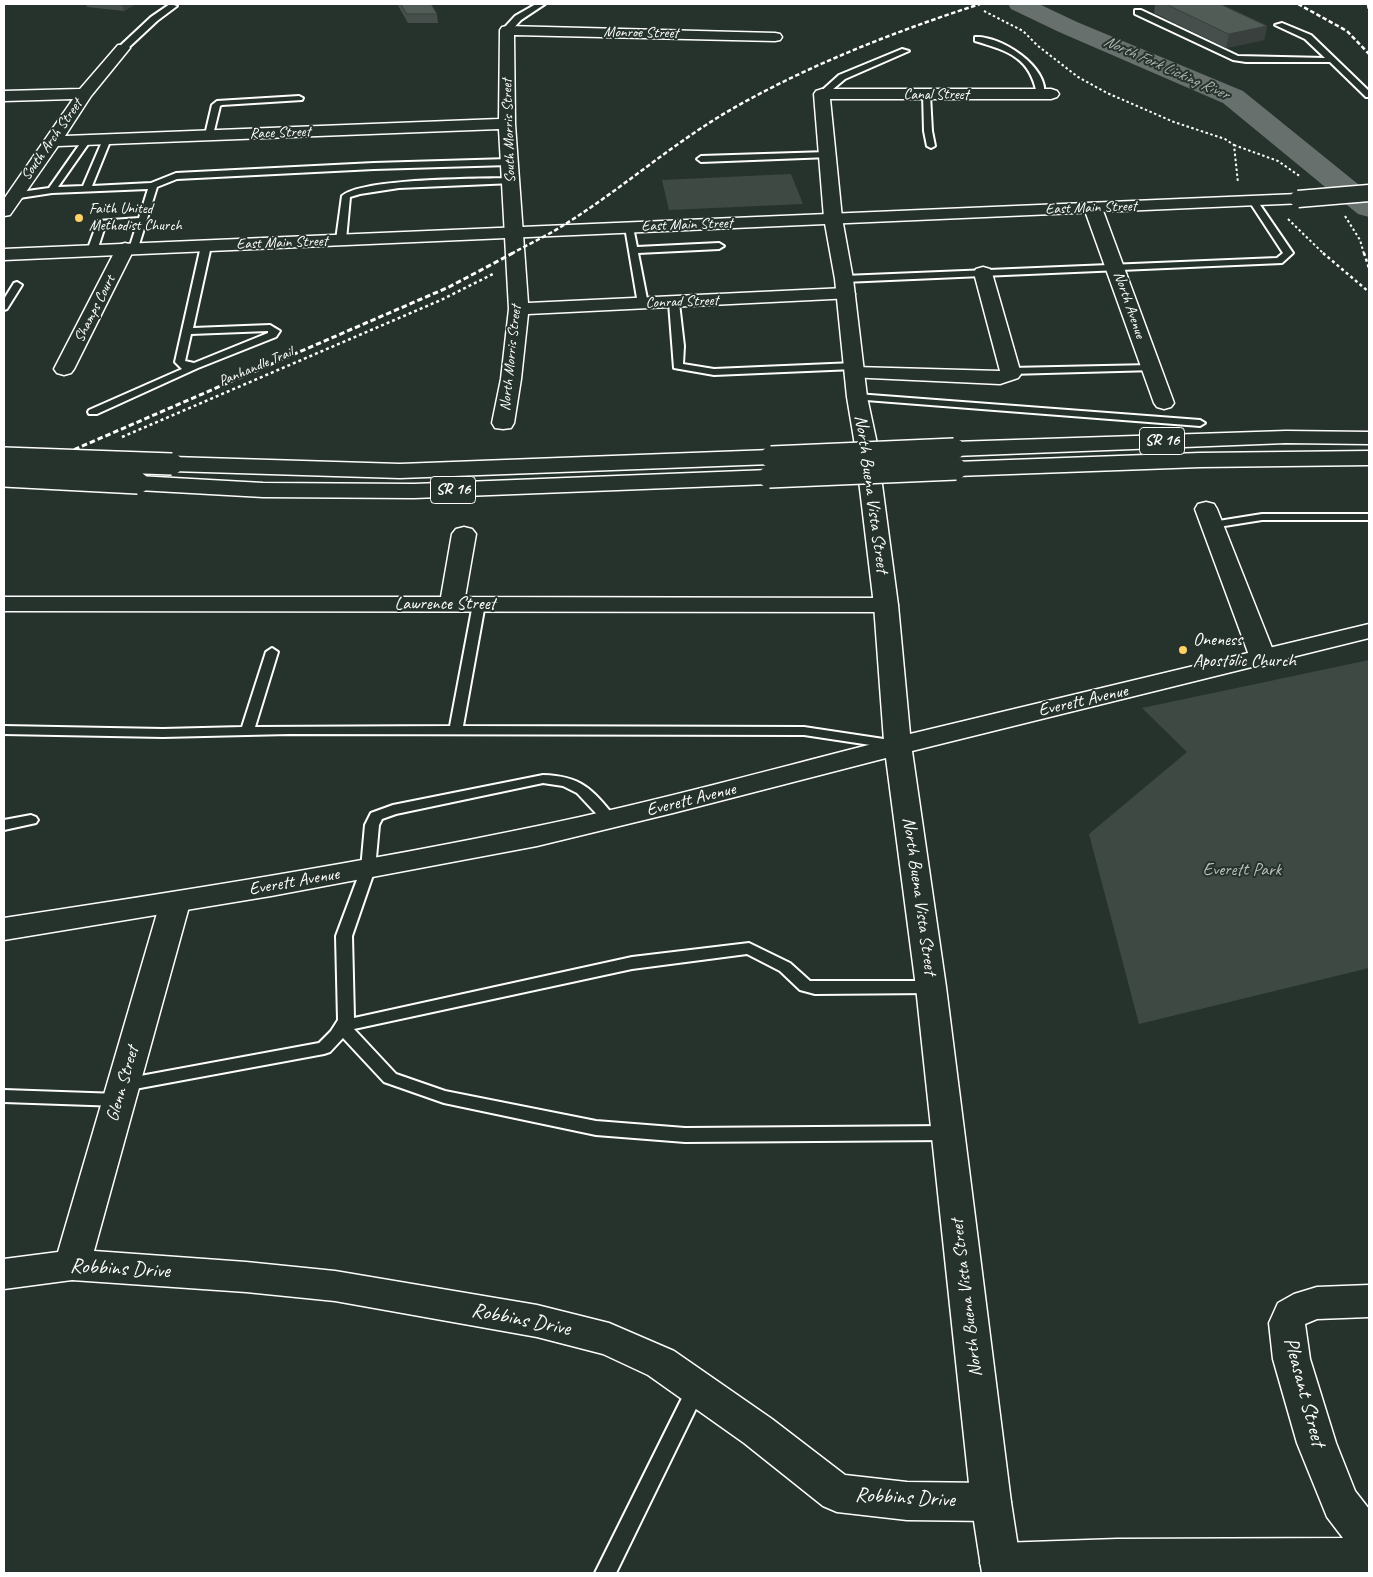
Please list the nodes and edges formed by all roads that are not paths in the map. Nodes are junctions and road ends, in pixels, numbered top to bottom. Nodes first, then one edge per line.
1 (541, 4) edge
2 (173, 6) dead end
3 (1138, 12) dead end
4 (1279, 25) dead end
5 (507, 30) junction
6 (775, 37) dead end
7 (978, 39) dead end
8 (123, 48) joint
9 (905, 51) dead end
10 (1332, 60) junction
11 (84, 94) junction
12 (822, 94) junction
13 (1046, 94) joint
14 (926, 95) junction
15 (1369, 95) edge
16 (4, 96) edge
17 (299, 98) dead end
18 (508, 124) junction
19 (209, 135) junction
20 (107, 139) junction
21 (86, 140) junction
22 (53, 141) junction
23 (931, 146) dead end
24 (827, 155) junction
25 (701, 159) dead end
26 (510, 162) junction
27 (510, 181) junction
28 (153, 186) junction
29 (86, 189) junction
30 (52, 190) junction
31 (11, 193) edge
32 (1369, 193) edge
33 (1261, 201) junction
34 (1093, 208) junction
35 (4, 211) edge
36 (833, 218) junction
37 (142, 222) junction
38 (629, 227) junction
39 (514, 232) junction
40 (340, 240) junction
41 (206, 246) junction
42 (719, 246) dead end
43 (129, 249) junction
44 (633, 250) junction
45 (92, 251) junction
46 (4, 255) edge
47 (1116, 267) junction
48 (983, 273) junction
49 (18, 285) dead end
50 (845, 287) junction
51 (674, 303) junction
52 (643, 304) junction
53 (4, 307) edge
54 (519, 308) junction
55 (187, 331) junction
56 (195, 366) junction
57 (1151, 368) junction
58 (64, 369) dead end
59 (855, 369) junction
60 (1010, 371) junction
61 (857, 397) junction
62 (1164, 403) dead end
63 (93, 412) dead end
64 (1200, 422) dead end
65 (503, 423) dead end
66 (1369, 438) edge
67 (4, 458) edge
68 (1369, 458) edge
69 (955, 459) junction
70 (770, 467) junction
71 (4, 476) edge
72 (1209, 517) joint
73 (1369, 517) edge
74 (464, 534) dead end
75 (4, 604) edge
76 (452, 604) junction
77 (479, 604) junction
78 (886, 605) junction
79 (1369, 631) edge
80 (272, 652) dead end
81 (1263, 658) junction
82 (456, 729) junction
83 (4, 730) edge
84 (247, 731) junction
85 (898, 746) junction
86 (31, 820) dead end
87 (610, 820) junction
88 (4, 824) edge
89 (368, 869) junction
90 (175, 903) junction
91 (4, 929) edge
92 (931, 987) junction
93 (342, 1026) junction
94 (121, 1093) junction
95 (4, 1096) edge
96 (948, 1133) junction
97 (72, 1265) junction
98 (4, 1274) edge
99 (1369, 1301) edge
100 (697, 1388) junction
101 (991, 1502) junction
102 (1369, 1540) edge
103 (1369, 1560) edge
104 (1001, 1568) edge
105 (605, 1573) edge

1 - 5 lane
2 - 8 lane
3 - 10 lane
4 - 10 lane
5 - 6 main road, Monroe Street
5 - 18 main road, South Morris Street
7 - 13 lane
8 - 11 main road, South Arch Street
9 - 12 lane
10 - 15 lane
11 - 16 main road
11 - 22 main road, South Arch Street
12 - 14 main road, Canal Street
12 - 24 main road, North Buena Vista Street
13 - 14 main road, Canal Street
14 - 23 lane
17 - 19 lane
18 - 19 main road, Race Street
18 - 26 main road, South Morris Street
19 - 20 main road, Race Street
20 - 21 main road, Race Street
20 - 29 lane
21 - 22 main road, Race Street
21 - 30 lane
22 - 31 main road, South Arch Street
24 - 25 lane
24 - 36 main road, North Buena Vista Street
26 - 27 main road, South Morris Street
26 - 28 lane
27 - 39 main road, South Morris Street
27 - 40 lane
28 - 29 lane
28 - 37 lane
29 - 30 lane
30 - 31 lane
31 - 35 main road, South Arch Street
32 - 33 main road, East Main Street, bridge
33 - 34 main road, East Main Street
33 - 47 lane
34 - 36 main road, East Main Street
34 - 47 main road, North Avenue
36 - 38 main road, East Main Street
36 - 50 main road, North Buena Vista Street
37 - 43 lane
37 - 45 lane
38 - 39 main road, East Main Street
38 - 44 lane
39 - 40 main road, East Main Street
39 - 54 main road, North Morris Street
40 - 41 main road, East Main Street
41 - 43 main road, East Main Street
41 - 55 lane
42 - 44 lane
43 - 45 main road, East Main Street
43 - 58 main road, Shamps Court
44 - 52 lane
45 - 46 main road, East Main Street
47 - 48 lane
47 - 57 main road, North Avenue
48 - 50 lane
48 - 60 main road
49 - 53 lane
50 - 51 main road, Conrad Street
50 - 59 main road, North Buena Vista Street
51 - 52 main road, Conrad Street
51 - 59 lane
52 - 54 main road, Conrad Street
54 - 65 main road, North Morris Street
55 - 56 lane
55 - 56 lane
56 - 63 lane
57 - 60 lane
57 - 62 main road, North Avenue
59 - 60 main road
59 - 61 main road, North Buena Vista Street
61 - 64 lane
61 - 78 main road, North Buena Vista Street
66 - 69 main road, SR 16
67 - 70 main road, SR 16, bridge
68 - 69 main road, SR 16
69 - 70 main road, SR 16, bridge
70 - 71 main road, SR 16, bridge
72 - 73 lane
72 - 81 main road
74 - 76 main road
75 - 76 main road, Lawrence Street
76 - 77 main road, Lawrence Street
77 - 78 main road, Lawrence Street
77 - 82 lane
78 - 85 main road, North Buena Vista Street
79 - 81 main road, Everett Avenue
80 - 84 lane
81 - 85 main road, Everett Avenue
82 - 84 lane
82 - 85 lane
83 - 84 lane
85 - 87 main road, Everett Avenue
85 - 92 main road, North Buena Vista Street
86 - 88 lane
87 - 89 main road, Everett Avenue
87 - 89 lane
89 - 90 main road, Everett Avenue
89 - 93 lane
90 - 91 main road, Everett Avenue
90 - 94 main road, Glenn Street
92 - 93 lane
92 - 96 main road, North Buena Vista Street
93 - 94 lane
93 - 96 lane
94 - 95 lane
94 - 97 main road, Glenn Street
96 - 101 main road, North Buena Vista Street
97 - 98 main road, Robbins Drive
97 - 100 main road, Robbins Drive
99 - 102 main road, Pleasant Street
100 - 101 main road, Robbins Drive
100 - 105 lane
101 - 104 main road, North Buena Vista Street
103 - 104 main road

